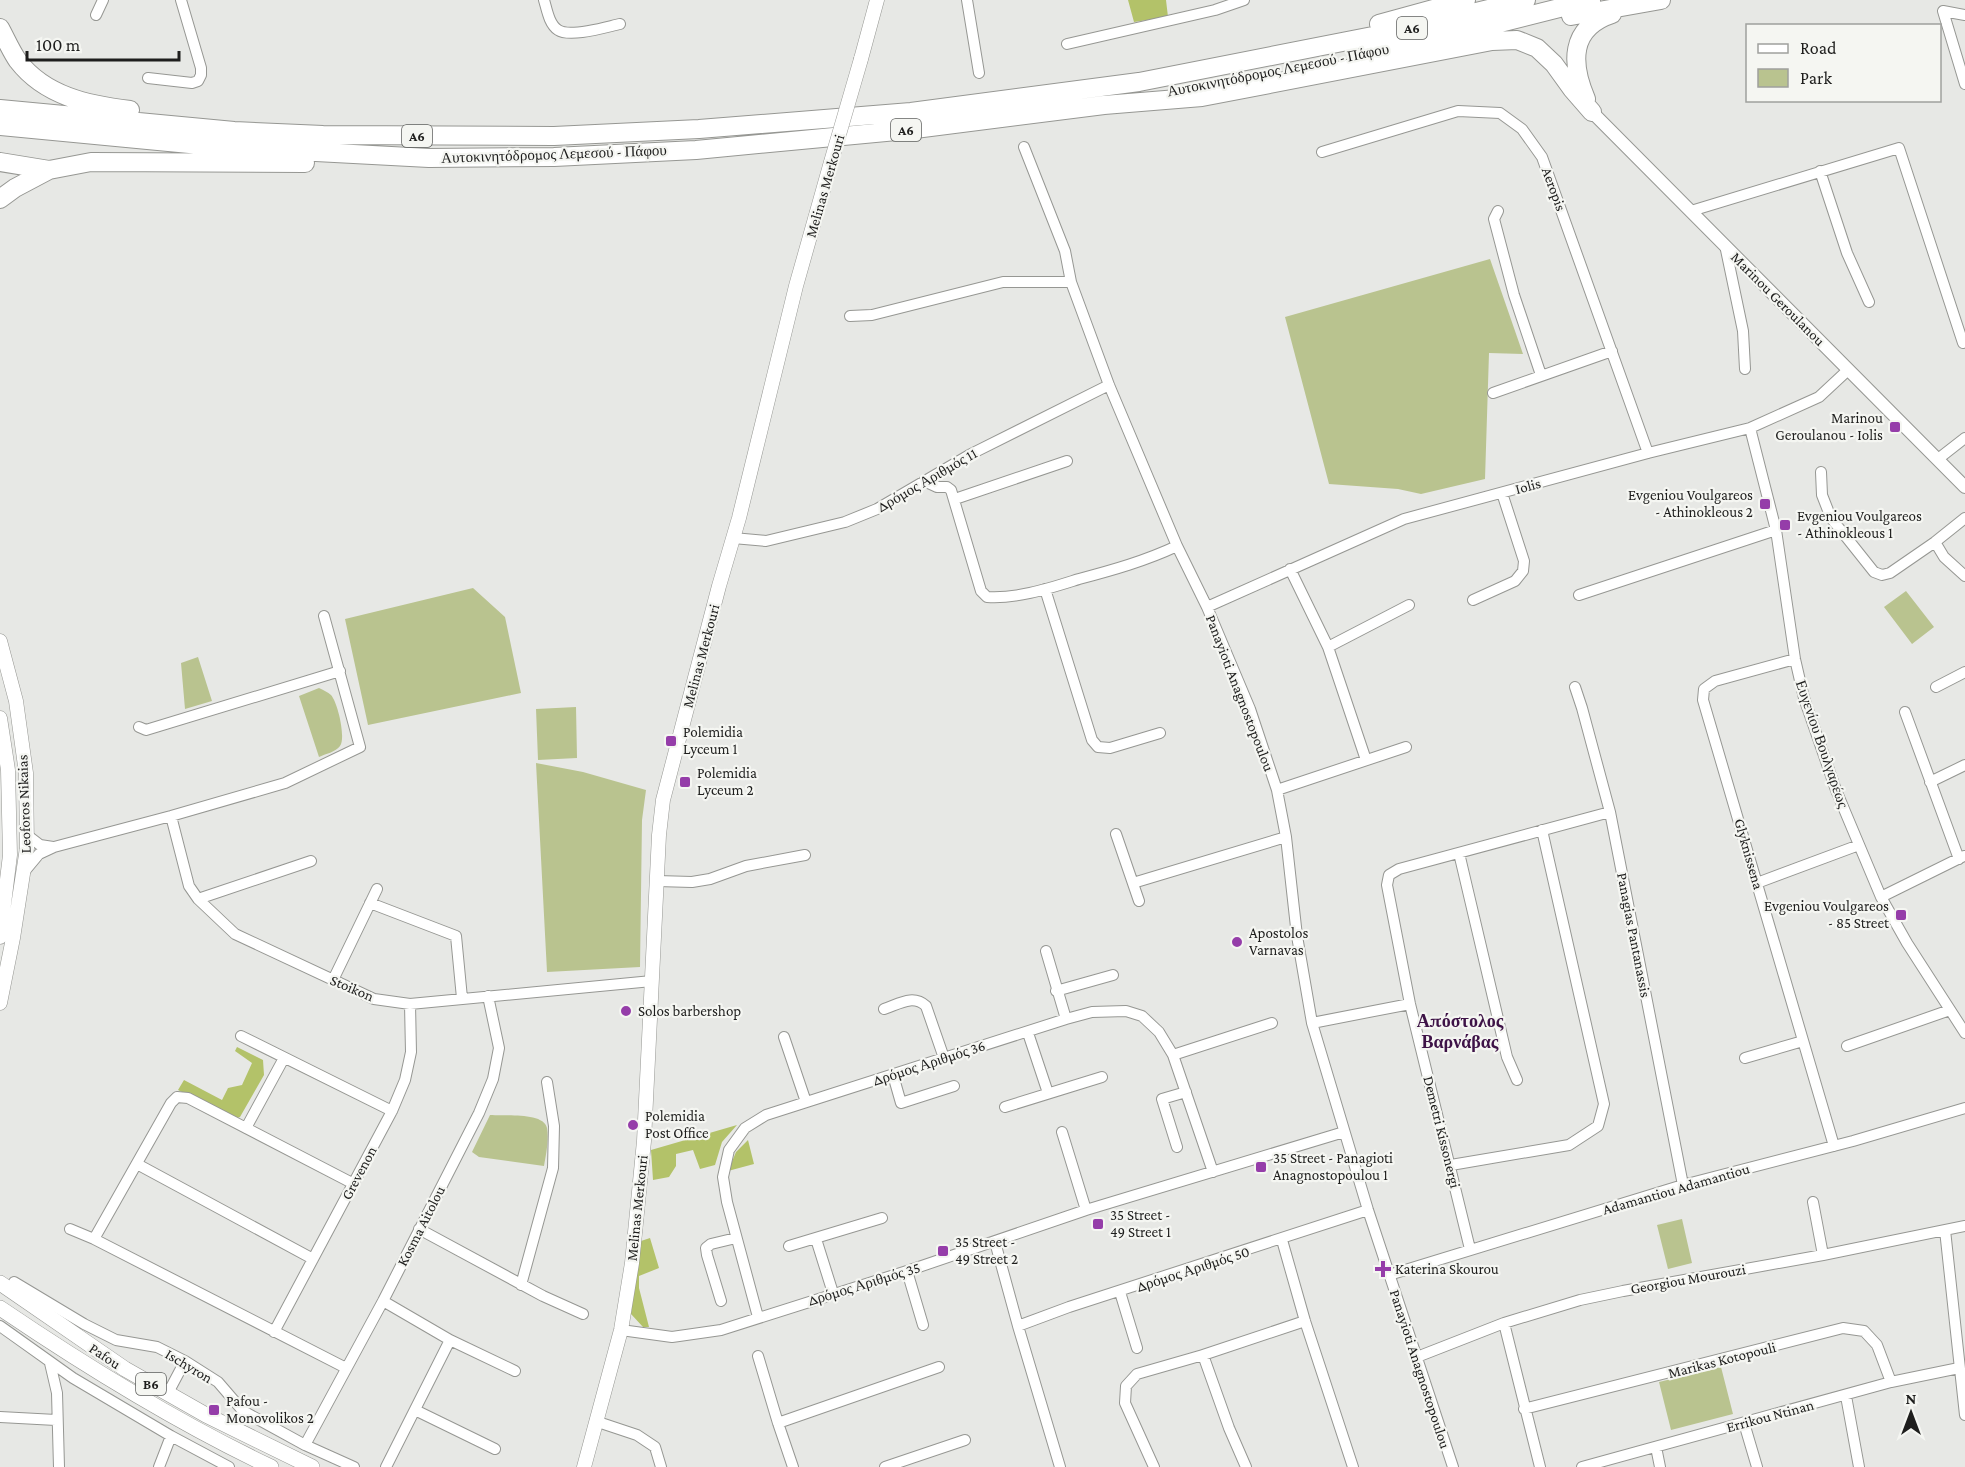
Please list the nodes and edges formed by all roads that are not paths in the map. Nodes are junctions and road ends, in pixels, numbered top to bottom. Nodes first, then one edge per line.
1 (103, 0) edge
2 (181, 0) edge
3 (544, 0) edge
4 (877, 0) edge
5 (967, 0) edge
6 (1244, 0) edge
7 (1466, 0) edge
8 (1526, 0) edge
9 (1591, 0) edge
10 (1661, 0) edge
11 (96, 15) dead end
12 (1965, 15) edge
13 (620, 24) dead end
14 (0, 28) edge
15 (1456, 34) junction
16 (1067, 44) dead end
17 (1298, 52) junction
18 (979, 73) dead end
19 (148, 78) dead end
20 (1965, 84) edge
21 (1104, 105) junction
22 (0, 108) edge
23 (1592, 112) junction
24 (963, 115) junction
25 (0, 126) edge
26 (420, 136) junction
27 (1024, 147) dead end
28 (1322, 152) dead end
29 (429, 158) junction
30 (0, 162) edge
31 (49, 170) junction
32 (1820, 171) junction
33 (0, 200) edge
34 (1498, 211) dead end
35 (1691, 211) junction
36 (1725, 245) junction
37 (1071, 282) junction
38 (1869, 302) dead end
39 (850, 316) dead end
40 (1963, 343) dead end
41 (1612, 351) junction
42 (1745, 369) dead end
43 (1848, 370) junction
44 (1541, 375) junction
45 (1109, 385) junction
46 (1493, 393) dead end
47 (1750, 428) junction
48 (1965, 438) edge
49 (1647, 453) junction
50 (1938, 459) junction
51 (1067, 461) dead end
52 (1821, 472) dead end
53 (924, 481) junction
54 (1965, 487) edge
55 (1502, 494) junction
56 (955, 499) junction
57 (1965, 518) edge
58 (1776, 530) junction
59 (734, 538) junction
60 (1935, 542) junction
61 (1177, 546) junction
62 (1290, 569) junction
63 (1965, 576) edge
64 (1045, 589) junction
65 (1579, 595) dead end
66 (1473, 600) dead end
67 (1409, 605) dead end
68 (1207, 607) junction
69 (324, 616) dead end
70 (0, 641) edge
71 (1328, 647) junction
72 (1795, 659) junction
73 (340, 671) junction
74 (1965, 672) edge
75 (1575, 687) dead end
76 (1936, 687) dead end
77 (1905, 712) dead end
78 (0, 718) edge
79 (139, 727) dead end
80 (1160, 733) dead end
81 (1406, 747) dead end
82 (1366, 760) junction
83 (1965, 765) edge
84 (1930, 782) junction
85 (1277, 790) junction
86 (1610, 812) junction
87 (171, 816) junction
88 (1542, 830) junction
89 (1116, 834) dead end
90 (27, 835) junction
91 (1286, 837) junction
92 (1859, 845) junction
93 (54, 847) junction
94 (1459, 854) junction
95 (805, 855) dead end
96 (1962, 857) edge
97 (311, 861) dead end
98 (24, 872) junction
99 (657, 881) junction
100 (1133, 883) junction
101 (1757, 883) junction
102 (377, 890) dead end
103 (1881, 897) junction
104 (198, 899) junction
105 (1139, 901) dead end
106 (370, 903) junction
107 (0, 937) edge
108 (1046, 951) dead end
109 (1113, 975) dead end
110 (333, 981) junction
111 (652, 981) junction
112 (1056, 990) junction
113 (488, 996) junction
114 (462, 998) junction
115 (0, 1004) edge
116 (411, 1004) junction
117 (1410, 1004) junction
118 (884, 1009) dead end
119 (1950, 1010) junction
120 (1065, 1019) junction
121 (1272, 1023) dead end
122 (1312, 1023) junction
123 (1028, 1033) junction
124 (1965, 1033) edge
125 (241, 1036) dead end
126 (784, 1037) dead end
127 (1803, 1041) junction
128 (1847, 1046) dead end
129 (1173, 1055) junction
130 (284, 1058) junction
131 (944, 1058) junction
132 (1745, 1058) dead end
133 (893, 1075) junction
134 (1102, 1077) dead end
135 (1517, 1080) dead end
136 (547, 1082) dead end
137 (954, 1086) dead end
138 (1185, 1092) junction
139 (1048, 1093) junction
140 (806, 1102) junction
141 (1005, 1107) dead end
142 (1965, 1108) edge
143 (392, 1111) junction
144 (246, 1128) junction
145 (1062, 1132) dead end
146 (1344, 1132) junction
147 (1834, 1146) junction
148 (1176, 1147) dead end
149 (137, 1164) junction
150 (1451, 1165) junction
151 (1213, 1172) junction
152 (354, 1184) junction
153 (1683, 1185) junction
154 (1813, 1202) dead end
155 (1086, 1210) junction
156 (1368, 1210) junction
157 (882, 1218) dead end
158 (1965, 1226) edge
159 (70, 1229) dead end
160 (419, 1229) junction
161 (1945, 1230) junction
162 (736, 1238) junction
163 (94, 1239) junction
164 (816, 1239) junction
165 (1282, 1240) junction
166 (995, 1242) junction
167 (789, 1246) dead end
168 (1470, 1249) junction
169 (1823, 1255) junction
170 (313, 1259) junction
171 (907, 1271) junction
172 (1389, 1275) junction
173 (7, 1283) edge
174 (521, 1285) junction
175 (1120, 1292) junction
176 (833, 1293) junction
177 (383, 1301) junction
178 (721, 1301) dead end
179 (0, 1308) edge
180 (584, 1314) dead end
181 (758, 1317) junction
182 (1305, 1321) junction
183 (1504, 1323) junction
184 (923, 1325) dead end
185 (0, 1326) edge
186 (1018, 1326) junction
187 (28, 1327) junction
188 (621, 1330) junction
189 (274, 1332) junction
190 (450, 1340) junction
191 (32, 1348) junction
192 (1137, 1348) dead end
193 (1203, 1355) junction
194 (758, 1356) dead end
195 (1417, 1357) junction
196 (185, 1360) junction
197 (50, 1363) junction
198 (939, 1367) dead end
199 (346, 1368) junction
200 (1959, 1368) junction
201 (515, 1371) dead end
202 (73, 1378) junction
203 (1891, 1382) junction
204 (57, 1393) junction
205 (168, 1393) junction
206 (1846, 1396) junction
207 (1524, 1409) junction
208 (415, 1410) junction
209 (1965, 1415) edge
210 (0, 1417) edge
211 (56, 1420) junction
212 (595, 1421) junction
213 (778, 1423) junction
214 (1744, 1424) junction
215 (171, 1436) junction
216 (965, 1440) dead end
217 (305, 1445) junction
218 (1656, 1447) junction
219 (495, 1449) dead end
220 (59, 1467) edge
221 (159, 1467) edge
222 (229, 1467) edge
223 (272, 1467) edge
224 (312, 1467) edge
225 (354, 1467) edge
226 (386, 1467) edge
227 (584, 1467) edge
228 (661, 1467) edge
229 (793, 1467) edge
230 (885, 1467) edge
231 (1060, 1467) edge
232 (1154, 1467) edge
233 (1246, 1467) edge
234 (1353, 1467) edge
235 (1453, 1467) edge
236 (1540, 1467) edge
237 (1582, 1467) edge
238 (1660, 1467) edge
239 (1757, 1467) edge
240 (1858, 1467) edge

1 - 11 street
2 - 19 street
3 - 13 street
4 - 59 main road, Melinas Merkouri, bridge
5 - 18 street
6 - 16 street
7 - 17 highway
8 - 17 highway, Αυτοκινητόδρομος Λεμεσού - Πάφου / A6
9 - 15 highway, Αυτοκινητόδρομος Λεμεσού - Πάφου / A6
10 - 15 highway
10 - 23 highway
12 - 20 street
14 - 26 highway
15 - 21 highway, Αυτοκινητόδρομος Λεμεσού - Πάφου / A6
17 - 24 highway, Αυτοκινητόδρομος Λεμεσού - Πάφου / A6
21 - 23 highway
21 - 24 highway, A6
22 - 26 highway, Αυτοκινητόδρομος Λεμεσού - Πάφου / A6
23 - 35 street, Marinou Geroulanou
24 - 26 highway, Αυτοκινητόδρομος Λεμεσού - Πάφου / A6
24 - 29 highway, Αυτοκινητόδρομος Λεμεσού - Πάφου / A6
25 - 29 highway, Αυτοκινητόδρομος Λεμεσού - Πάφου / A6
27 - 37 street, Panayioti Anagnostopoulou
28 - 41 street, Aeropis
29 - 31 highway
30 - 31 highway
31 - 33 highway
32 - 35 street
32 - 38 street
32 - 40 street
34 - 44 street
35 - 36 street, Marinou Geroulanou
36 - 42 street
36 - 43 street, Marinou Geroulanou
37 - 39 street
37 - 45 street, Panayioti Anagnostopoulou
41 - 44 street
41 - 49 street, Aeropis
43 - 47 street, Iolis
43 - 50 street, Marinou Geroulanou
44 - 46 street
45 - 53 street, Δρόμος Αριθμός 11
45 - 61 street, Panayioti Anagnostopoulou
47 - 49 street, Iolis
47 - 58 street, Ευγενίου Βουλγαρέως
48 - 50 street
49 - 55 street, Iolis
50 - 54 street, Marinou Geroulanou
51 - 56 street
52 - 60 street
53 - 56 street
53 - 59 street, Δρόμος Αριθμός 11
55 - 62 street, Iolis
55 - 66 street
56 - 64 street
57 - 60 street
58 - 65 street
58 - 72 street, Ευγενίου Βουλγαρέως
59 - 99 main road, Melinas Merkouri
60 - 63 street
61 - 64 street
61 - 68 street, Panayioti Anagnostopoulou
62 - 68 street, Iolis
62 - 71 street
64 - 80 street
67 - 71 street
68 - 85 street, Panayioti Anagnostopoulou
69 - 73 street
70 - 90 main road, Leoforos Nikaias
71 - 82 street
72 - 92 street, Ευγενίου Βουλγαρέως
72 - 101 street, Glyknissena
73 - 79 street
73 - 87 street
74 - 76 street
75 - 86 street, Panagias Pantanassis
77 - 84 street
78 - 107 main road, Leoforos Nikaias
81 - 82 street
82 - 85 street
83 - 84 street
84 - 96 street
85 - 91 street, Panayioti Anagnostopoulou
86 - 88 street
86 - 153 street, Panagias Pantanassis
87 - 93 street
87 - 104 street, Stoikon
88 - 94 street
88 - 150 street
89 - 100 street
90 - 93 street
90 - 98 main road, Leoforos Nikaias
91 - 100 street
91 - 122 street, Panayioti Anagnostopoulou
92 - 101 street
92 - 103 street, Ευγενίου Βουλγαρέως
93 - 98 street
94 - 117 street, Demetri Kissonergi
94 - 135 street
95 - 99 street
96 - 103 street
97 - 104 street
98 - 115 main road, Leoforos Nikaias
99 - 111 main road, Melinas Merkouri
100 - 105 street
101 - 127 street, Glyknissena
102 - 106 street
103 - 119 street, Ευγενίου Βουλγαρέως
104 - 110 street, Stoikon
106 - 110 street
106 - 114 street
108 - 112 street
109 - 112 street
110 - 116 street, Stoikon
111 - 113 street, Stoikon
111 - 188 main road, Melinas Merkouri
112 - 120 street
113 - 114 street, Stoikon
113 - 160 street, Kosma Aitolou
114 - 116 street, Stoikon
116 - 143 street, Grevenon
117 - 122 street
117 - 150 street, Demetri Kissonergi
118 - 131 street
119 - 124 street, Ευγενίου Βουλγαρέως
119 - 128 street
120 - 123 street, Δρόμος Αριθμός 36
120 - 129 street, Δρόμος Αριθμός 36
121 - 129 street
122 - 146 street, Panayioti Anagnostopoulou
123 - 131 street, Δρόμος Αριθμός 36
123 - 139 street
125 - 130 street
126 - 140 street
127 - 132 street
127 - 147 street, Glyknissena
129 - 138 street, Δρόμος Αριθμός 36
130 - 143 street
130 - 144 street
131 - 133 street, Δρόμος Αριθμός 36
133 - 137 street
133 - 140 street, Δρόμος Αριθμός 36
134 - 139 street
136 - 174 street
138 - 148 street
138 - 151 street, Δρόμος Αριθμός 36
139 - 141 street
140 - 162 street, Δρόμος Αριθμός 36
142 - 147 street, Adamantiou Adamantiou
143 - 152 street, Grevenon
144 - 149 street
144 - 152 street
145 - 155 street
146 - 151 street, Δρόμος Αριθμός 35
146 - 156 street, Panayioti Anagnostopoulou
147 - 153 street, Adamantiou Adamantiou
149 - 163 street
149 - 170 street
150 - 168 street, Demetri Kissonergi
151 - 155 street, Δρόμος Αριθμός 35
152 - 170 street, Grevenon
153 - 168 street, Adamantiou Adamantiou
154 - 169 street
155 - 166 street, Δρόμος Αριθμός 35
156 - 165 street, Δρόμος Αριθμός 50
156 - 172 street, Panayioti Anagnostopoulou
157 - 164 street
158 - 161 street, Georgiou Mourouzi
159 - 163 street
160 - 174 street
160 - 177 street, Kosma Aitolou
161 - 169 street, Georgiou Mourouzi
161 - 200 street
162 - 178 street
162 - 181 street, Δρόμος Αριθμός 36
163 - 189 street
164 - 167 street
164 - 176 street
165 - 175 street, Δρόμος Αριθμός 50
165 - 182 street
166 - 171 street, Δρόμος Αριθμός 35
166 - 186 street
168 - 172 street, Adamantiou Adamantiou
169 - 183 street, Georgiou Mourouzi
170 - 189 street, Grevenon
171 - 176 street, Δρόμος Αριθμός 35
171 - 184 street
172 - 195 street, Panayioti Anagnostopoulou
173 - 196 street, Ischyron
173 - 205 main road, Pafou / B6
174 - 180 street
175 - 186 street, Δρόμος Αριθμός 50
175 - 192 street
176 - 181 street, Δρόμος Αριθμός 35
177 - 190 street
177 - 199 street, Kosma Aitolou
179 - 187 main road, Pafou / B6
181 - 188 street, Δρόμος Αριθμός 35
182 - 193 street
182 - 234 street
183 - 195 street, Georgiou Mourouzi
183 - 207 street
185 - 191 street
186 - 231 street
187 - 191 street
187 - 223 main road, Pafou / B6
188 - 212 main road, Melinas Merkouri
189 - 199 street
190 - 201 street
190 - 208 street
191 - 197 street
193 - 232 street
193 - 233 street
194 - 213 street
195 - 235 street, Panayioti Anagnostopoulou
196 - 205 street
196 - 217 street, Ischyron
197 - 202 street
197 - 204 street
198 - 213 street
199 - 217 street, Kosma Aitolou
200 - 203 street, Errikou Ntinan
200 - 209 street
202 - 204 street
202 - 215 street
203 - 206 street, Errikou Ntinan
203 - 207 street, Marikas Kotopouli
204 - 211 street
205 - 224 main road, Pafou / B6
206 - 214 street, Errikou Ntinan
206 - 240 street
207 - 236 street
208 - 219 street
208 - 226 street
210 - 211 street
211 - 220 street
212 - 227 main road, Melinas Merkouri
212 - 228 street
213 - 229 street
214 - 218 street, Errikou Ntinan
214 - 239 street
215 - 221 street
215 - 222 street
216 - 230 street
217 - 225 street, Ischyron
218 - 237 street, Errikou Ntinan
218 - 238 street

